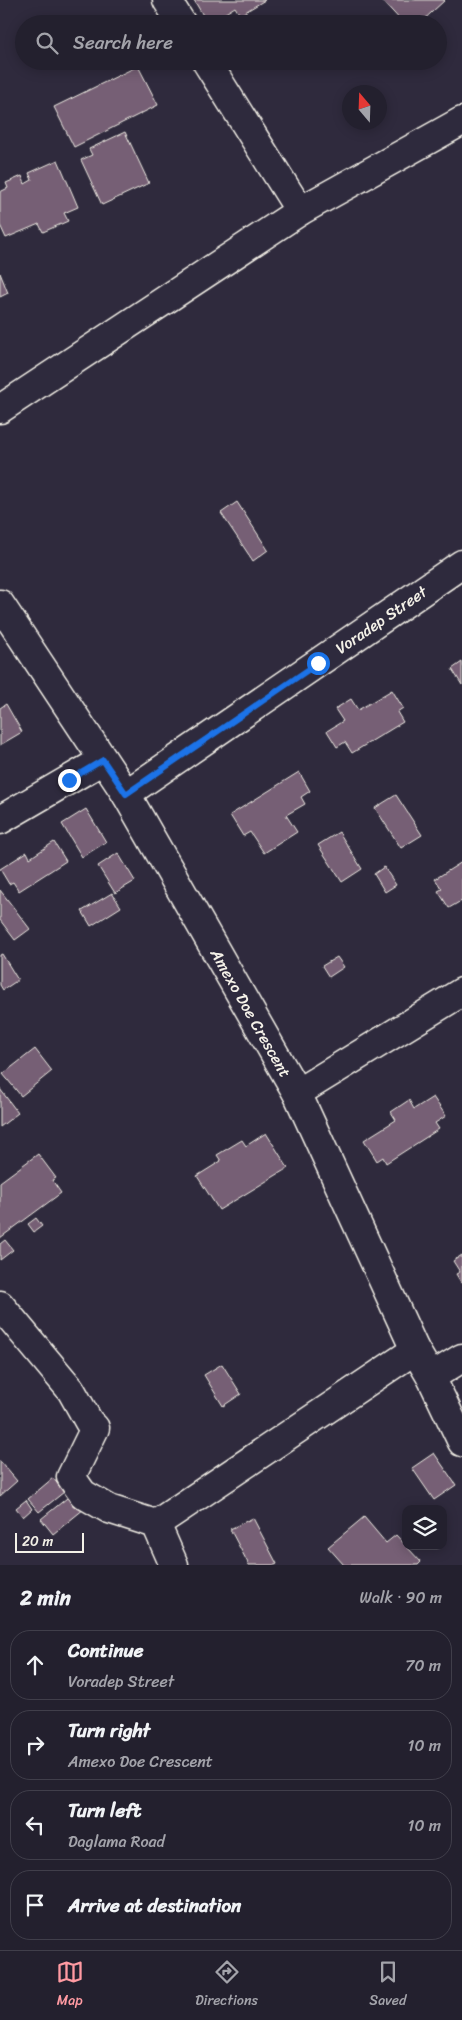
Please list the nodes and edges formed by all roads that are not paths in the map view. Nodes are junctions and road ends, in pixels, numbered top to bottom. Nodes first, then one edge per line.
1 (167, 0) edge
2 (176, 15) edge
3 (212, 70) edge
4 (462, 121) edge
5 (300, 211) junction
6 (0, 409) edge
7 (462, 564) edge
8 (0, 604) edge
9 (103, 760) junction
10 (126, 794) junction
11 (0, 820) edge
12 (462, 992) edge
13 (296, 1093) junction
14 (0, 1305) edge
15 (415, 1350) junction
16 (462, 1358) edge
17 (431, 1377) junction
18 (462, 1442) edge
19 (156, 1524) junction
20 (174, 1565) edge

1 - 2 street
3 - 5 street
4 - 5 street
5 - 6 street
7 - 10 street, Voradep Street
8 - 9 street, Amexo Doe Crescent
9 - 10 street, Amexo Doe Crescent
9 - 11 street
10 - 13 street, Amexo Doe Crescent
12 - 13 street
13 - 15 street, Amexo Doe Crescent
14 - 19 street
15 - 17 street, Amexo Doe Crescent
15 - 19 street
16 - 17 street
17 - 18 street, Amexo Doe Crescent
19 - 20 street

